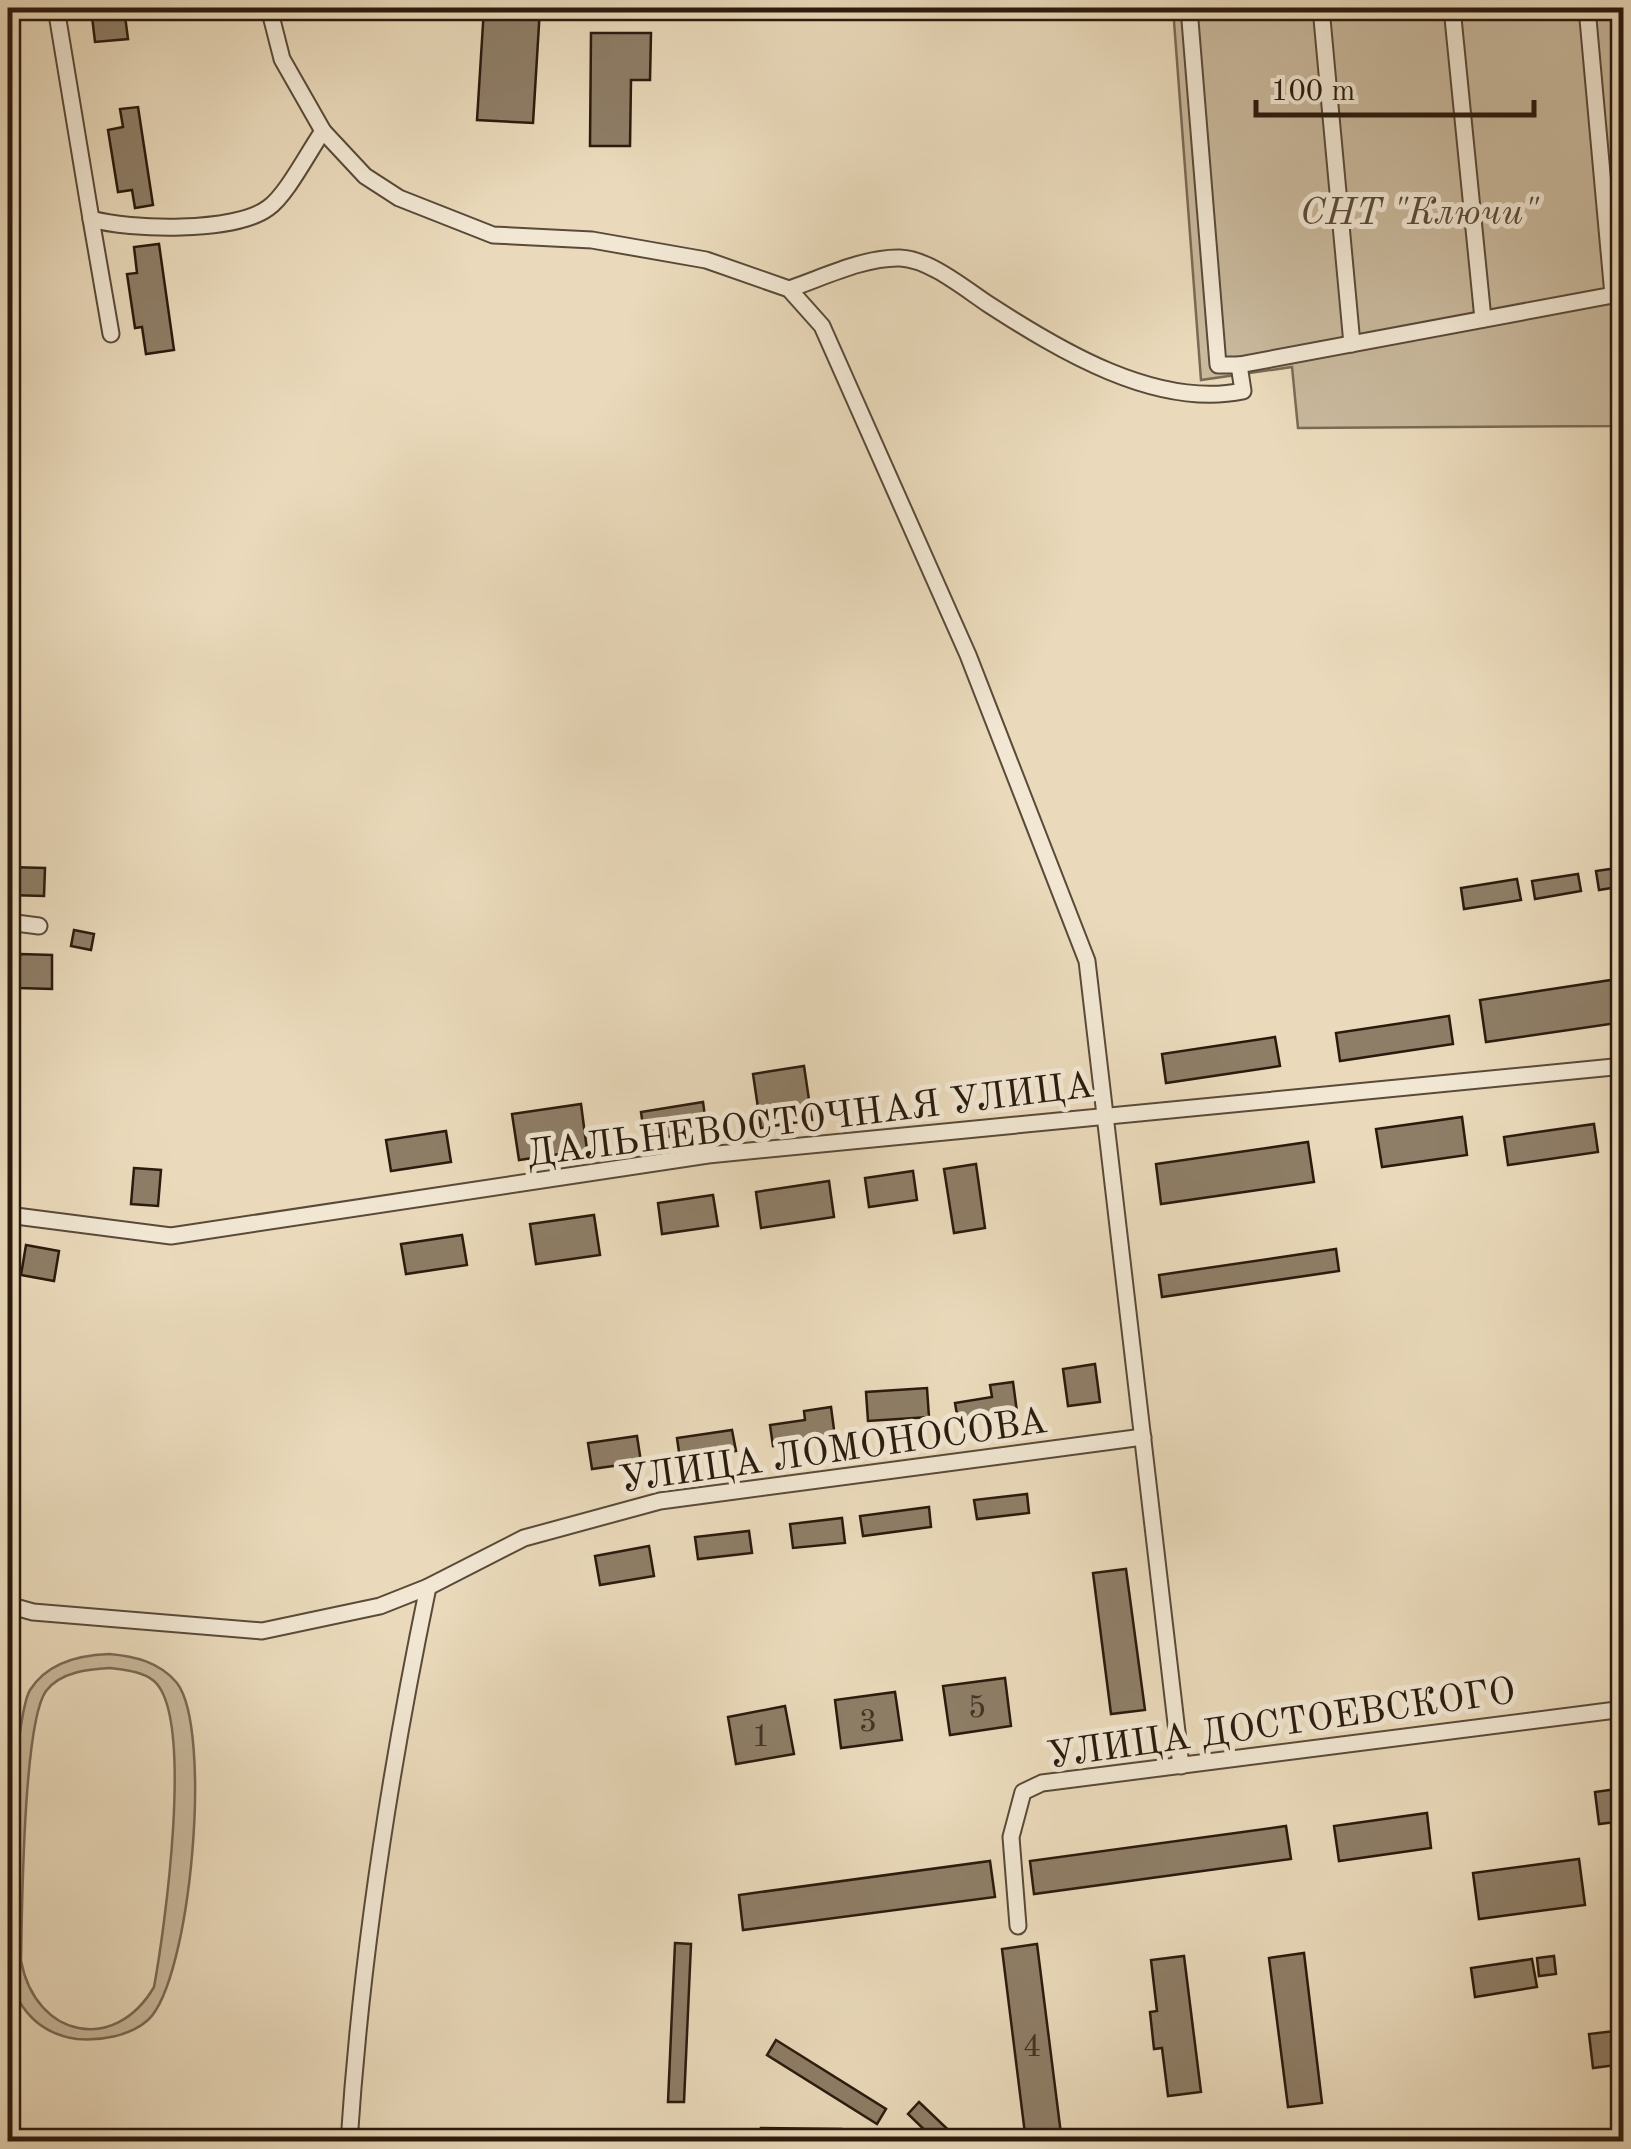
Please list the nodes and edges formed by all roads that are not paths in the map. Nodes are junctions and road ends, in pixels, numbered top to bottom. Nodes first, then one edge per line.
1 (56, 8) edge
2 (269, 8) edge
3 (1189, 8) edge
4 (1321, 8) edge
5 (1452, 8) edge
6 (1587, 8) edge
7 (322, 132) junction
8 (91, 220) junction
9 (789, 289) junction
10 (1483, 319) junction
11 (112, 334) dead end
12 (1352, 344) junction
13 (1240, 365) junction
14 (8, 922) edge
15 (40, 926) dead end
16 (1624, 1066) edge
17 (1106, 1116) junction
18 (8, 1215) edge
19 (1143, 1436) junction
20 (428, 1588) junction
21 (8, 1605) edge
22 (1624, 1710) edge
23 (1182, 1766) junction
24 (1018, 1926) dead end
25 (348, 2142) edge

1 - 8 street
2 - 7 street
3 - 13 street
4 - 12 street
5 - 10 street
6 - 10 street
7 - 8 street
7 - 9 street
8 - 11 street
9 - 13 street
9 - 17 street
10 - 12 street
12 - 13 street
14 - 15 street
16 - 17 street, ДАЛЬНЕВОСТОЧНАЯ УЛИЦА
17 - 18 street, ДАЛЬНЕВОСТОЧНАЯ УЛИЦА
17 - 19 street
19 - 20 street, УЛИЦА ЛОМОНОСОВА
19 - 23 street
20 - 21 street, УЛИЦА ЛОМОНОСОВА
20 - 25 street
22 - 23 street, УЛИЦА ДОСТОЕВСКОГО
23 - 24 street, УЛИЦА ДОСТОЕВСКОГО

